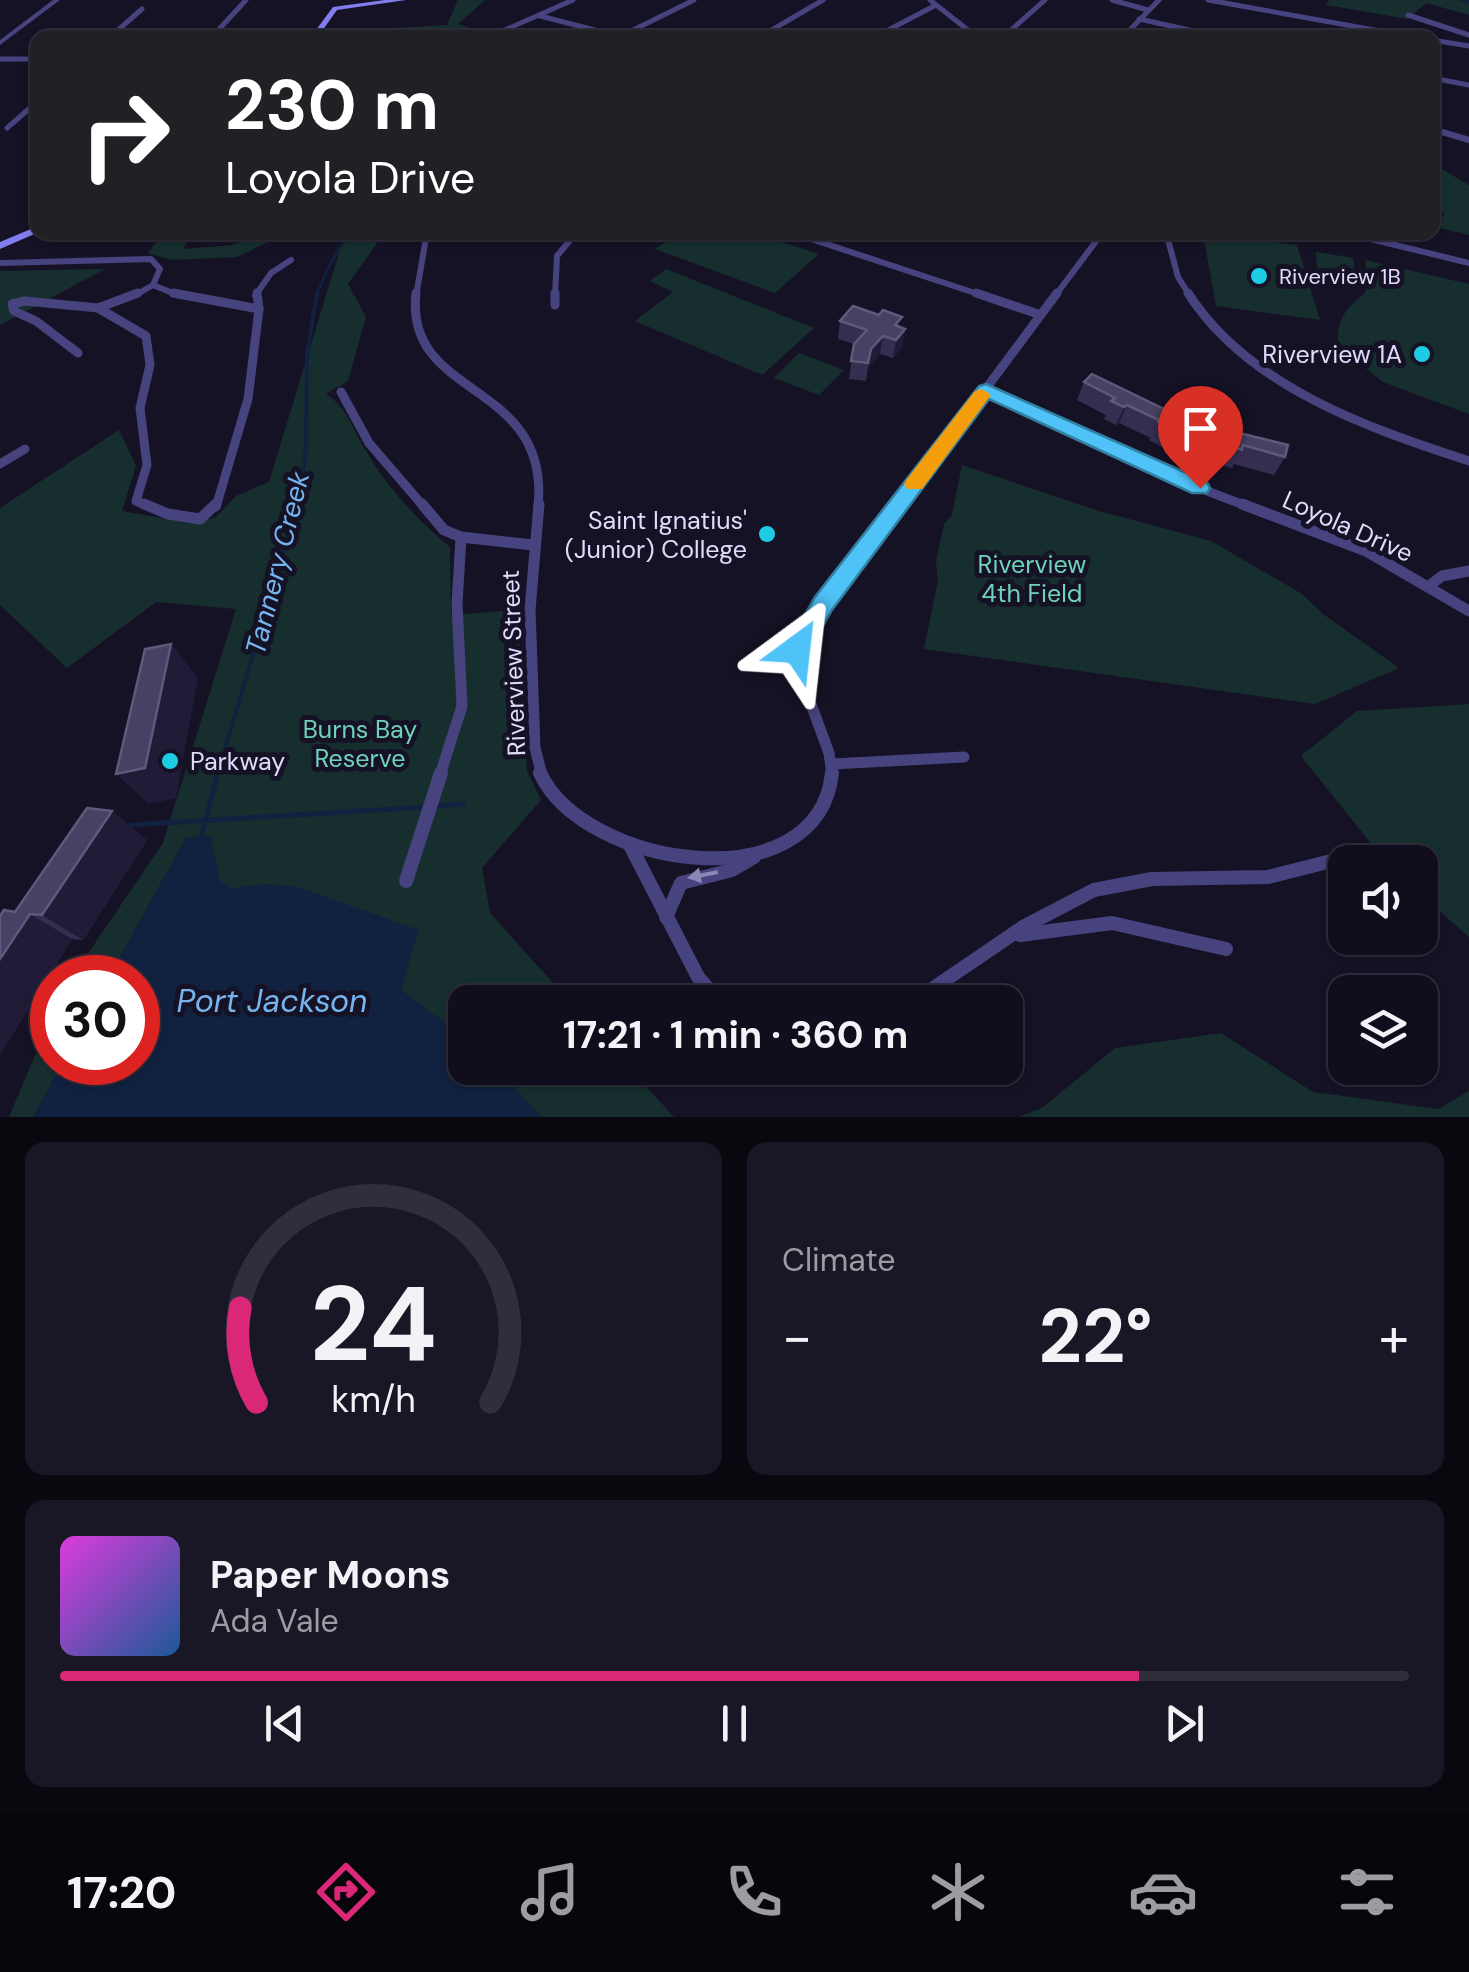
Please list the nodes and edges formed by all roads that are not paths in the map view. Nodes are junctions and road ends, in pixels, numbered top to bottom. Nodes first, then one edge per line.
1 (57, 0) edge
2 (403, 0) edge
3 (573, 0) edge
4 (694, 0) edge
5 (823, 0) edge
6 (1045, 0) edge
7 (1112, 0) edge
8 (1159, 0) edge
9 (1208, 0) edge
10 (1272, 0) edge
11 (244, 2) edge
12 (933, 3) edge
13 (337, 4) edge
14 (142, 9) dead end
15 (1148, 10) junction
16 (1266, 10) junction
17 (1408, 15) dead end
18 (539, 16) junction
19 (1139, 19) junction
20 (118, 30) edge
21 (218, 30) edge
22 (319, 30) edge
23 (506, 30) edge
24 (594, 30) edge
25 (636, 30) edge
26 (772, 30) edge
27 (886, 30) edge
28 (968, 30) edge
29 (1011, 30) edge
30 (1129, 30) edge
31 (1189, 30) edge
32 (1376, 30) edge
33 (1469, 35) edge
34 (1440, 41) edge
35 (0, 42) edge
36 (1469, 46) edge
37 (30, 58) edge
38 (0, 59) edge
39 (1440, 80) edge
40 (1469, 85) edge
41 (30, 108) edge
42 (8, 128) dead end
43 (1440, 131) edge
44 (1469, 140) edge
45 (30, 233) edge
46 (427, 240) edge
47 (567, 240) edge
48 (814, 240) edge
49 (1097, 240) edge
50 (1167, 240) edge
51 (1377, 240) edge
52 (0, 246) edge
53 (291, 260) dead end
54 (0, 263) edge
55 (1469, 263) edge
56 (154, 285) junction
57 (556, 306) dead end
58 (98, 308) junction
59 (259, 308) junction
60 (1041, 315) junction
61 (78, 353) dead end
62 (986, 390) junction
63 (341, 392) dead end
64 (25, 450) dead end
65 (1469, 461) edge
66 (0, 464) edge
67 (461, 537) junction
68 (533, 545) junction
69 (1469, 570) edge
70 (1429, 586) junction
71 (1469, 611) edge
72 (964, 757) dead end
73 (832, 764) junction
74 (630, 845) junction
75 (763, 851) junction
76 (1328, 864) edge
77 (406, 881) dead end
78 (666, 919) junction
79 (1014, 936) junction
80 (1226, 949) dead end
81 (705, 985) edge
82 (939, 985) edge

1 - 35 street
2 - 13 main road
3 - 18 street
4 - 25 street
5 - 26 street
6 - 29 street
7 - 15 street
8 - 15 street
9 - 16 street
10 - 16 street
11 - 21 street
12 - 27 street
12 - 28 street
13 - 22 main road
14 - 20 street
15 - 19 street
16 - 32 street
17 - 33 street
18 - 23 street
18 - 24 street
19 - 30 street
19 - 31 street
34 - 36 street
37 - 38 street
39 - 40 street
41 - 42 street
43 - 44 street
45 - 52 main road
46 - 68 street, Riverview Street
47 - 57 street
48 - 60 street
49 - 60 street
50 - 65 street
51 - 55 street
53 - 59 street
54 - 56 street
56 - 58 street
56 - 59 street
58 - 59 street
58 - 61 street
60 - 62 street
62 - 70 street, Loyola Drive
62 - 73 street
63 - 67 street
64 - 66 street
67 - 68 street
67 - 77 street
68 - 74 street, Riverview Street
69 - 70 street
70 - 71 street, Loyola Drive
72 - 73 street
73 - 75 street, Riverview Street
74 - 75 street, Riverview Street
74 - 78 street
75 -> 78 street, Riverview Street
76 - 79 street
78 - 81 street
79 - 80 street
79 - 82 street

